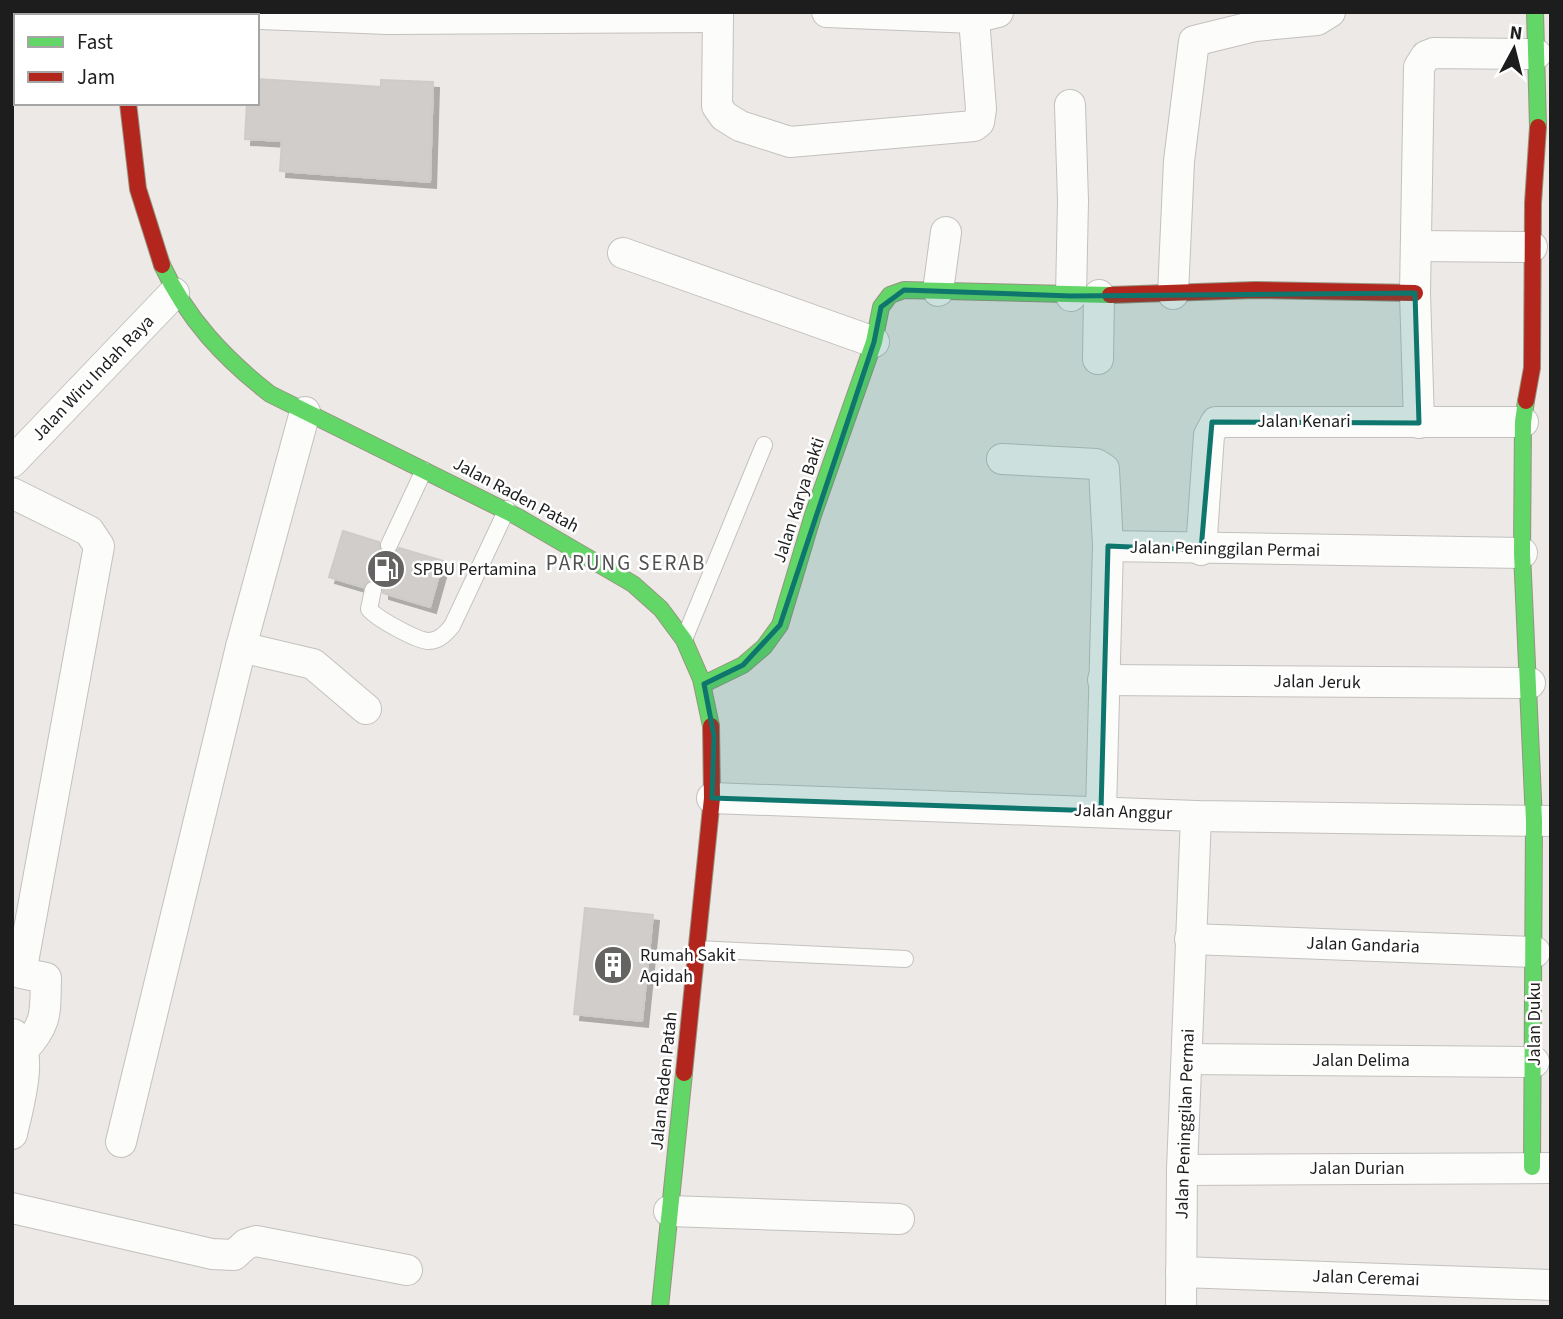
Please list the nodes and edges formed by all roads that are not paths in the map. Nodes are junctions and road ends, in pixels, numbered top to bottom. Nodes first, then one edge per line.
1 (211, 12) edge
2 (827, 12) edge
3 (1330, 12) edge
4 (1535, 12) edge
5 (615, 14) edge
6 (719, 14) edge
7 (494, 15) edge
8 (986, 15) edge
9 (1254, 19) edge
10 (1536, 54) junction
11 (128, 105) edge
12 (1070, 105) dead end
13 (1544, 129) edge
14 (946, 232) dead end
15 (1418, 246) junction
16 (623, 253) dead end
17 (1539, 255) edge
18 (938, 291) junction
19 (174, 293) junction
20 (1415, 293) junction
21 (1172, 294) junction
22 (1085, 295) junction
23 (874, 342) junction
24 (1098, 359) dead end
25 (1541, 368) edge
26 (304, 412) junction
27 (1523, 422) junction
28 (1419, 423) junction
29 (764, 445) dead end
30 (1002, 459) dead end
31 (12, 462) edge
32 (425, 470) junction
33 (12, 493) edge
34 (507, 509) junction
35 (389, 545) dead end
36 (1108, 546) junction
37 (1201, 550) junction
38 (1522, 553) junction
39 (373, 590) dead end
40 (684, 639) junction
41 (241, 647) junction
42 (1104, 680) junction
43 (1530, 683) junction
44 (704, 684) junction
45 (366, 709) dead end
46 (712, 798) junction
47 (1101, 811) junction
48 (1196, 816) junction
49 (1542, 821) edge
50 (1190, 939) junction
51 (697, 948) junction
52 (1535, 952) junction
53 (905, 959) dead end
54 (18, 1042) edge
55 (1188, 1059) junction
56 (1534, 1062) junction
57 (12, 1134) edge
58 (121, 1142) dead end
59 (1541, 1167) edge
60 (1182, 1170) junction
61 (12, 1208) edge
62 (669, 1211) junction
63 (899, 1219) dead end
64 (407, 1270) dead end
65 (1181, 1272) junction
66 (1551, 1285) edge
67 (660, 1307) edge
68 (1181, 1307) edge

1 - 7 street
2 - 8 street
3 - 9 street
4 - 10 street
5 - 6 street
5 - 7 street
6 - 8 street
9 - 21 street
10 - 13 street
10 - 15 street
11 - 19 street, Jalan Raden Patah
12 - 22 street
13 - 17 street
14 - 18 street
15 - 17 street
15 - 20 street
16 - 23 street
17 - 25 street
18 - 22 street
18 - 23 street, Jalan Karya Bakti
19 - 26 street, Jalan Raden Patah
19 - 31 street, Jalan Wiru Indah Raya
20 - 21 street
20 - 28 street
21 - 22 street
22 - 24 street
23 - 44 street, Jalan Karya Bakti
25 - 27 street
26 - 32 street, Jalan Raden Patah
26 - 41 street
27 - 28 street, Jalan Kenari
27 - 38 street
28 - 37 street, Jalan Kenari
29 - 40 lane
30 - 36 street
32 - 34 street, Jalan Raden Patah
32 - 35 lane
33 - 54 street
34 - 39 lane
34 - 40 street, Jalan Raden Patah
36 - 37 street, Jalan Peninggilan Permai
36 - 42 street, Jalan Peninggilan Permai
37 - 38 street, Jalan Peninggilan Permai
38 - 43 street
40 - 44 street, Jalan Raden Patah
41 - 45 street
41 - 58 street
42 - 43 street, Jalan Jeruk
42 - 47 street, Jalan Peninggilan Permai
43 - 49 street
44 - 46 street, Jalan Raden Patah
46 - 47 street, Jalan Anggur
46 - 51 street, Jalan Raden Patah
47 - 48 street, Jalan Anggur
48 - 49 street, Jalan Anggur
48 - 50 street, Jalan Peninggilan Permai
49 - 52 street, Jalan Duku
50 - 52 street, Jalan Gandaria
50 - 55 street, Jalan Peninggilan Permai
51 - 53 lane
51 - 62 street, Jalan Raden Patah
52 - 56 street, Jalan Duku
54 - 57 street
55 - 56 street, Jalan Delima
55 - 60 street, Jalan Peninggilan Permai
56 - 59 street, Jalan Duku
59 - 60 street, Jalan Durian
60 - 65 street, Jalan Peninggilan Permai
61 - 64 street
62 - 63 street
62 - 67 street, Jalan Raden Patah
65 - 66 street, Jalan Ceremai
65 - 68 street, Jalan Peninggilan Permai

